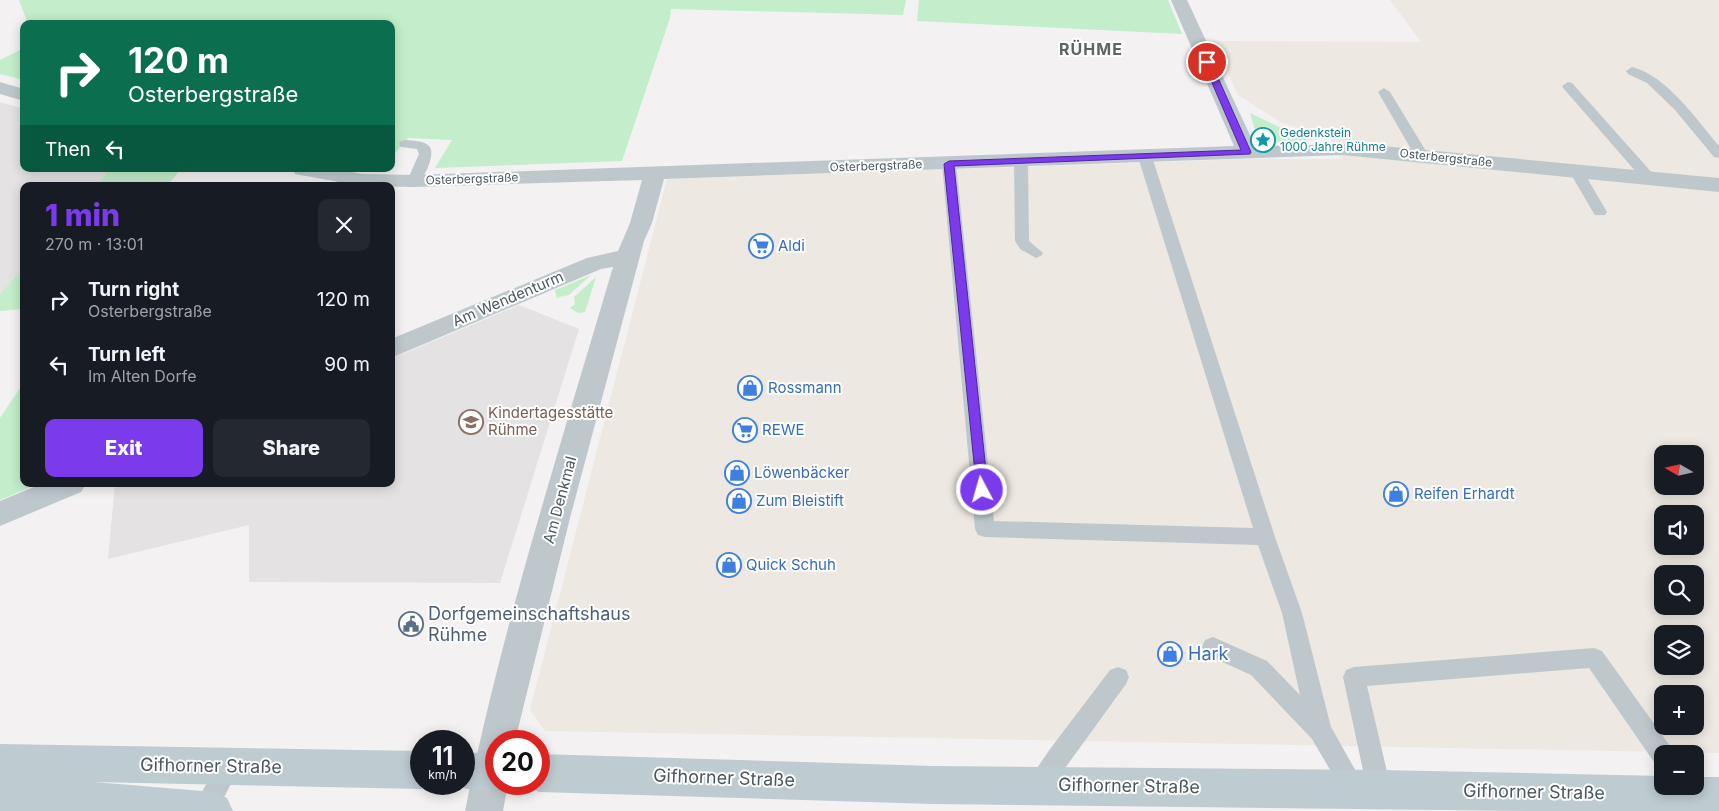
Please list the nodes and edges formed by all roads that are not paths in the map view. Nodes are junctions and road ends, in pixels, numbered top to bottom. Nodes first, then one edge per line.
1 (1179, 0) edge
2 (1632, 71) dead end
3 (1568, 86) dead end
4 (0, 88) edge
5 (1384, 92) dead end
6 (20, 93) edge
7 (406, 144) dead end
8 (1247, 152) junction
9 (1719, 154) edge
10 (1422, 156) junction
11 (1145, 157) junction
12 (1021, 161) junction
13 (949, 164) junction
14 (1576, 171) junction
15 (317, 172) edge
16 (655, 173) junction
17 (1649, 178) junction
18 (385, 182) edge
19 (400, 183) edge
20 (1719, 185) edge
21 (1600, 212) dead end
22 (1036, 253) dead end
23 (628, 256) junction
24 (395, 347) edge
25 (64, 487) edge
26 (0, 514) edge
27 (1265, 536) junction
28 (1213, 647) dead end
29 (1118, 677) dead end
30 (1320, 731) junction
31 (1656, 745) edge
32 (0, 762) edge
33 (228, 766) junction
34 (410, 770) edge
35 (483, 771) edge
36 (550, 773) edge
37 (1039, 785) junction
38 (1366, 789) junction
39 (1654, 793) edge
40 (0, 799) edge
41 (90, 806) edge
42 (208, 811) edge
43 (484, 811) edge

1 - 8 street
2 - 9 lane
3 - 17 lane
4 - 6 street
5 - 10 lane
7 - 19 lane
8 - 10 street, Osterbergstraße
8 - 11 street, Osterbergstraße
10 - 14 street, Osterbergstraße
11 - 12 street, Osterbergstraße
11 - 27 lane
12 - 13 street, Osterbergstraße
12 - 22 lane
13 - 16 street, Osterbergstraße
13 - 27 lane
14 - 17 street, Osterbergstraße
14 - 21 lane
15 - 18 street, Osterbergstraße
16 - 19 street, Osterbergstraße
16 - 23 street, Am Denkmal
17 - 20 street, Osterbergstraße
23 - 24 street, Am Wendenturm
23 - 35 street, Am Denkmal
25 - 26 street
27 - 30 lane
28 - 30 lane
29 - 37 lane
30 - 38 lane
31 - 38 lane
32 - 33 main road, Gifhorner Straße
33 - 34 main road, Gifhorner Straße
33 - 42 lane
35 - 43 street, Am Denkmal
36 - 37 main road, Gifhorner Straße
37 - 38 main road, Gifhorner Straße
38 - 39 main road, Gifhorner Straße
40 - 41 main road
41 - 42 main road

